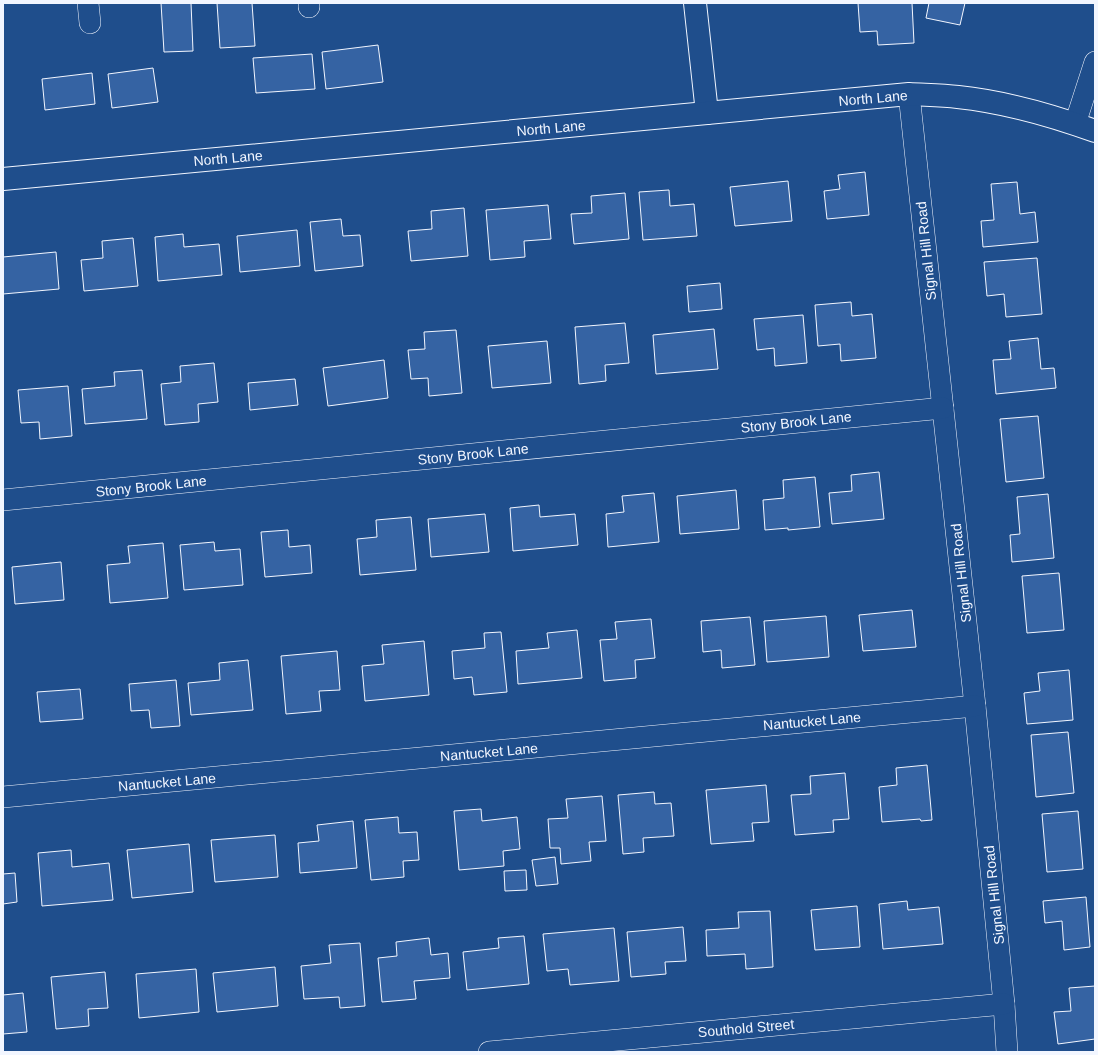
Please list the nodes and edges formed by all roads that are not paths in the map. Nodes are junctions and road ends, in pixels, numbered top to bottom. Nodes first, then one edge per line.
1 (88, 3) edge
2 (695, 3) edge
3 (90, 24) dead end
4 (1095, 62) edge
5 (909, 94) junction
6 (707, 113) junction
7 (1085, 127) edge
8 (3, 179) edge
9 (943, 408) junction
10 (3, 500) edge
11 (975, 706) junction
12 (3, 798) edge
13 (1004, 1004) junction
14 (489, 1052) edge
15 (1008, 1052) edge

1 - 3 street
2 - 6 street
4 - 7 street
5 - 6 street, North Lane
5 - 7 street, North Lane
5 - 9 street, Signal Hill Road
6 - 8 street, North Lane
9 - 10 street, Stony Brook Lane
9 - 11 street, Signal Hill Road
11 - 12 street, Nantucket Lane
11 - 13 street, Signal Hill Road
13 - 14 street, Southold Street
13 - 15 street, Signal Hill Road

